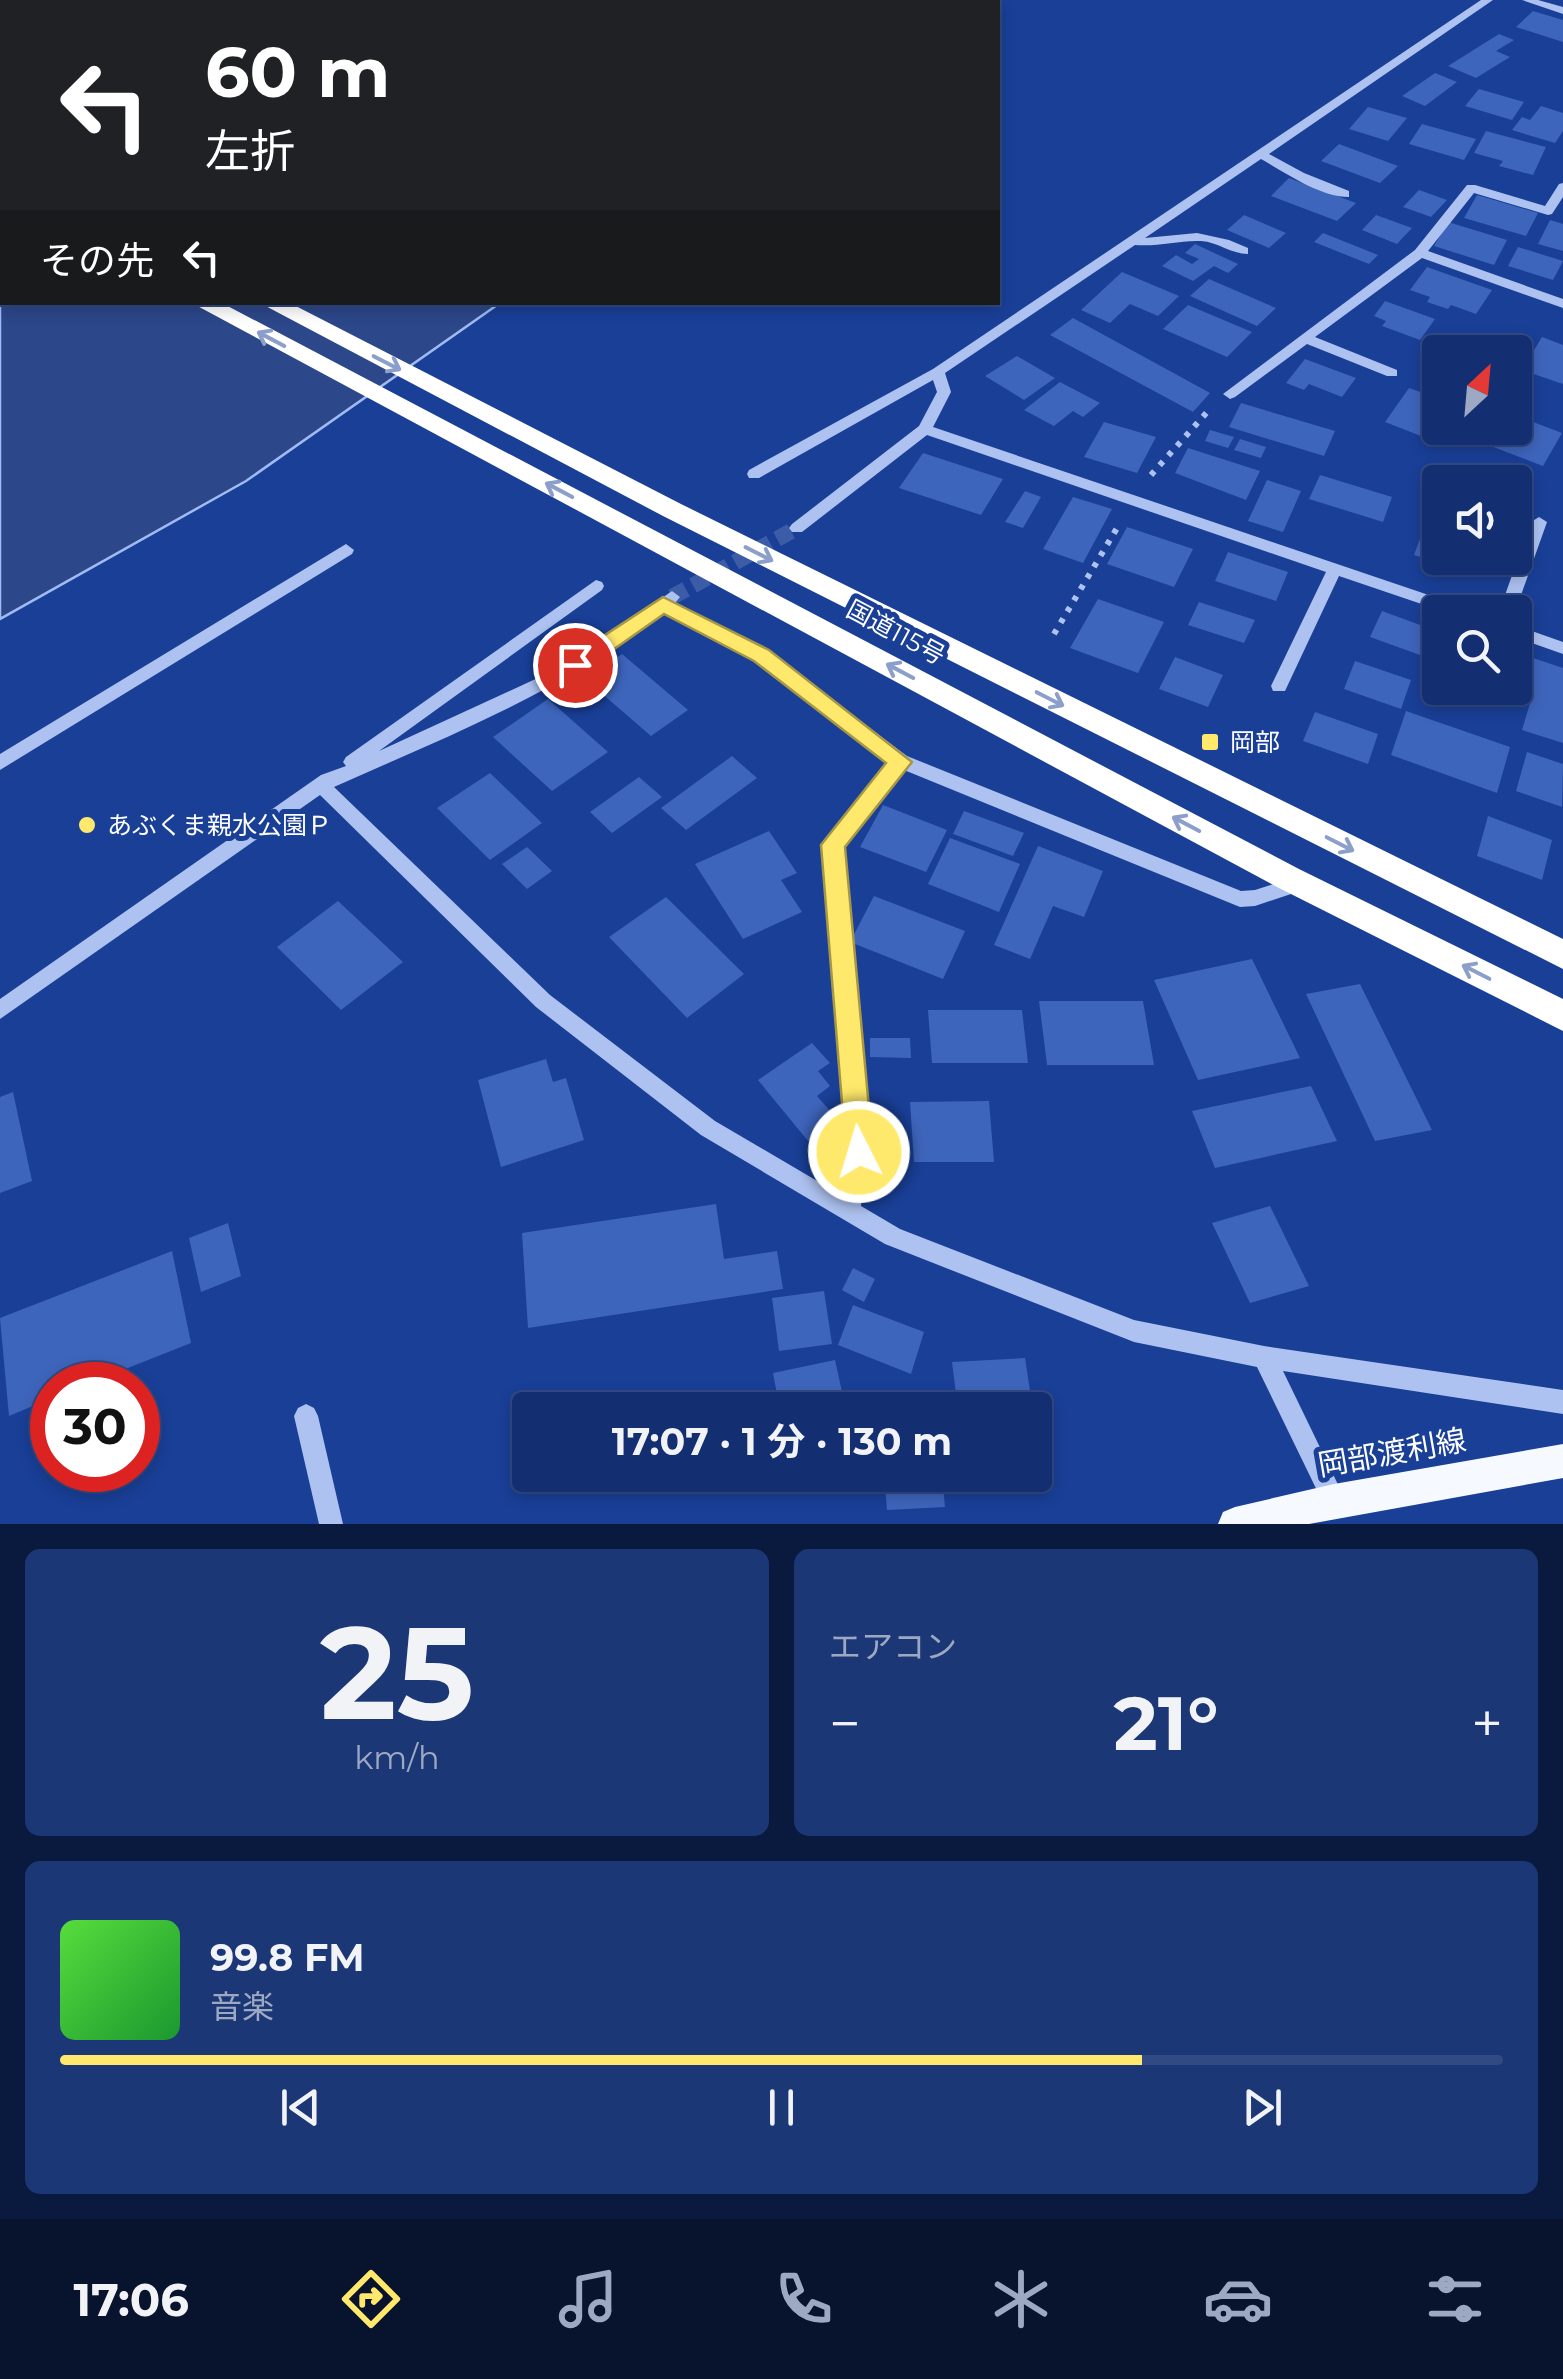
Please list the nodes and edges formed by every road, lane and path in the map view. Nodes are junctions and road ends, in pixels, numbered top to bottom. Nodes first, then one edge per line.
1 (1488, 0) edge
2 (1527, 0) edge
3 (1563, 11) edge
4 (1263, 154) junction
5 (1563, 187) edge
6 (1345, 194) dead end
7 (1136, 241) junction
8 (1243, 251) dead end
9 (1420, 253) junction
10 (1563, 304) edge
11 (207, 305) edge
12 (275, 305) edge
13 (1305, 338) junction
14 (938, 372) junction
15 (1392, 373) dead end
16 (1230, 394) dead end
17 (925, 429) junction
18 (754, 474) dead end
19 (1539, 522) dead end
20 (796, 528) tunnel mouth
21 (346, 550) dead end
22 (1336, 570) junction
23 (596, 586) dead end
24 (1513, 595) edge
25 (1422, 599) edge
26 (1532, 637) edge
27 (1563, 648) edge
28 (1280, 686) dead end
29 (0, 762) edge
30 (901, 762) junction
31 (321, 784) junction
32 (1288, 878) junction
33 (1563, 956) edge
34 (0, 1010) edge
35 (1563, 1016) edge
36 (849, 1212) junction
37 (1264, 1357) junction
38 (1563, 1402) edge
39 (306, 1416) dead end
40 (1563, 1461) edge
41 (1334, 1501) junction
42 (331, 1524) edge
43 (1235, 1524) edge

1 - 4 street
2 - 3 street
4 - 6 street
4 - 7 street
5 - 9 street
7 - 8 street
7 - 14 street
9 - 10 street
9 - 13 street
32 -> 11 highway, 国道115号
12 -> 33 highway, 国道115号
13 - 15 street
13 - 16 street
14 - 17 street
14 - 18 street
17 - 20 street
17 - 22 street
19 - 24 street
21 - 29 street
22 - 25 street
22 - 28 street
23 - 31 street
26 - 27 street
30 - 31 street
30 - 32 street
30 - 36 street
31 - 34 street
31 - 36 street
35 -> 32 highway, 国道115号
36 - 37 street
37 - 38 street
37 - 41 street
39 - 42 street
40 - 41 main road, 岡部渡利線
41 - 43 main road, 岡部渡利線

